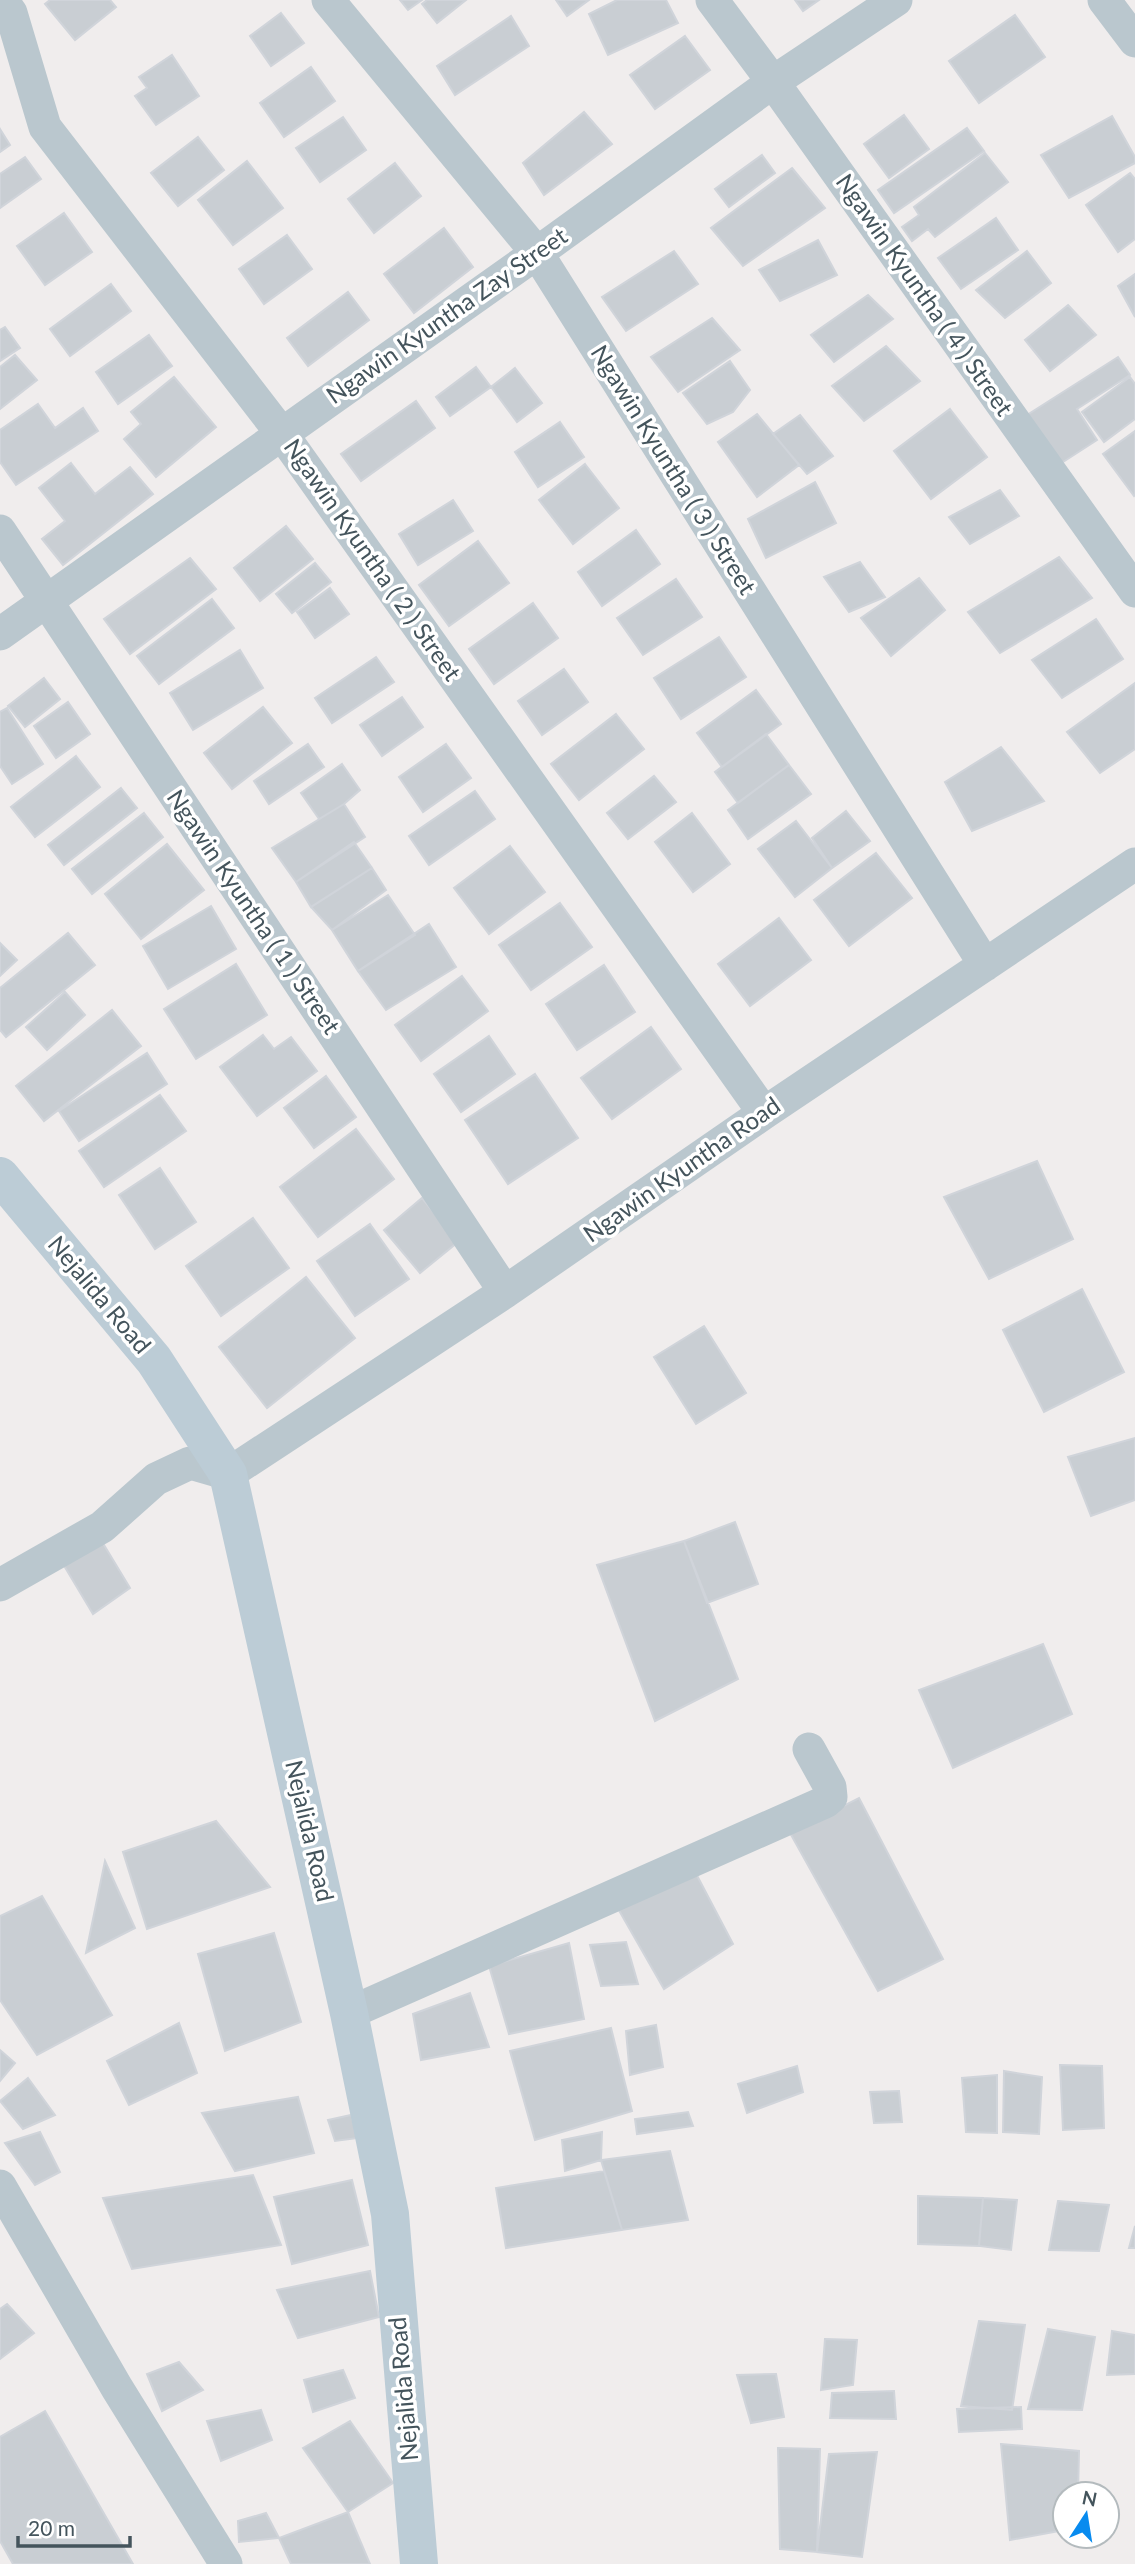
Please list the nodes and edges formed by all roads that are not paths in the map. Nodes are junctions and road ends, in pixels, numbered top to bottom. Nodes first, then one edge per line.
1 (2, 0) edge
2 (328, 0) edge
3 (712, 0) edge
4 (896, 0) edge
5 (1104, 0) edge
6 (1135, 41) edge
7 (773, 82) junction
8 (537, 253) junction
9 (282, 434) junction
10 (0, 531) edge
11 (1135, 591) edge
12 (46, 601) junction
13 (0, 634) edge
14 (1135, 864) edge
15 (985, 965) junction
16 (764, 1113) junction
17 (0, 1176) edge
18 (505, 1292) junction
19 (228, 1474) junction
20 (0, 1585) edge
21 (809, 1749) dead end
22 (349, 2013) junction
23 (0, 2186) edge
24 (226, 2564) edge
25 (419, 2564) edge

1 - 9 street, Ngawin Kyuntha ( 2 ) Street
2 - 8 street, Ngawin Kyuntha ( 3 ) Street
3 - 7 street, Ngawin Kyuntha ( 4 ) Street
4 - 7 street, Ngawin Kyuntha Zay Street
5 - 6 street
7 - 8 street, Ngawin Kyuntha Zay Street
7 - 11 street, Ngawin Kyuntha ( 4 ) Street
8 - 9 street, Ngawin Kyuntha Zay Street
8 - 15 street, Ngawin Kyuntha ( 3 ) Street
9 - 12 street, Ngawin Kyuntha Zay Street
9 - 16 street, Ngawin Kyuntha ( 2 ) Street
10 - 12 street, Ngawin Kyuntha ( 1 ) Street
12 - 13 street, Ngawin Kyuntha Zay Street
12 - 18 street, Ngawin Kyuntha ( 1 ) Street
14 - 15 street, Ngawin Kyuntha Road
15 - 16 street, Ngawin Kyuntha Road
16 - 18 street, Ngawin Kyuntha Road
17 - 19 main road, Nejalida Road
18 - 19 street, Ngawin Kyuntha Road
19 - 20 street
19 - 22 main road, Nejalida Road
21 - 22 street
22 - 25 main road, Nejalida Road
23 - 24 street

